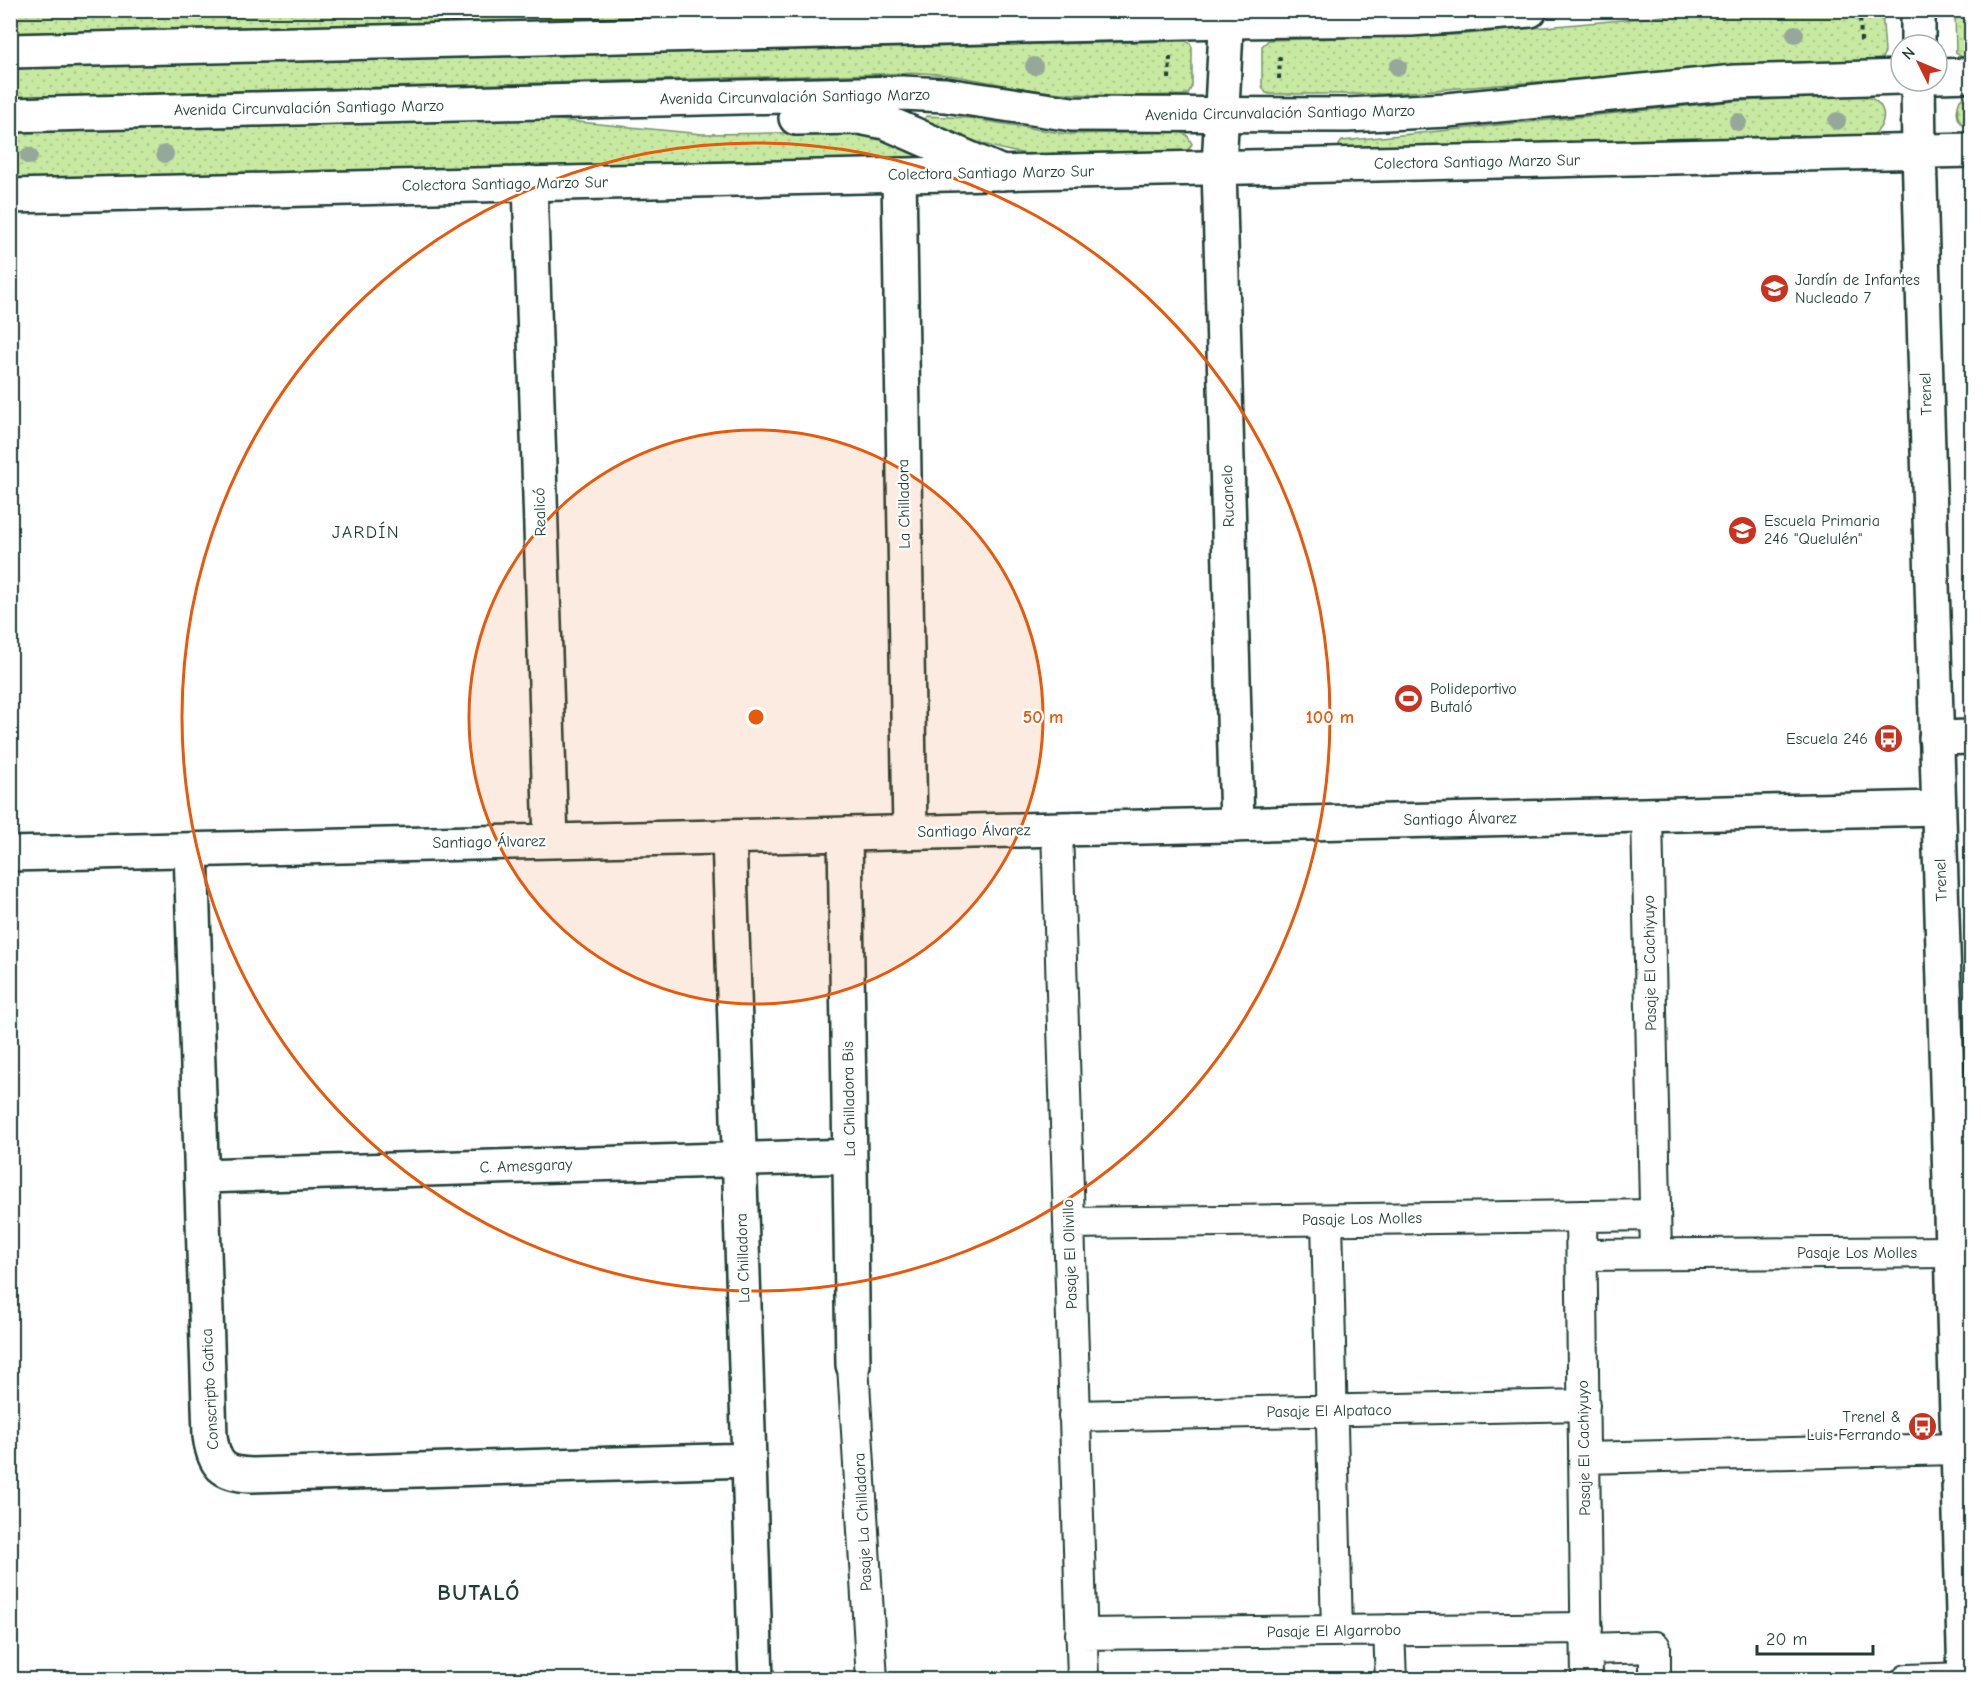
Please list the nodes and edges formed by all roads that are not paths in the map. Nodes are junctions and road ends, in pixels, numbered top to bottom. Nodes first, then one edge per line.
1 (1530, 10) edge
2 (1918, 10) edge
3 (1226, 16) edge
4 (1918, 33) edge
5 (10, 51) edge
6 (1971, 75) edge
7 (1949, 76) edge
8 (1889, 77) edge
9 (1918, 93) edge
10 (610, 100) junction
11 (10, 115) edge
12 (1222, 115) junction
13 (1971, 150) edge
14 (1919, 151) junction
15 (1220, 168) junction
16 (1002, 173) junction
17 (899, 175) junction
18 (530, 183) junction
19 (10, 196) edge
20 (1971, 737) edge
21 (1936, 738) junction
22 (1938, 808) junction
23 (1647, 815) junction
24 (1238, 825) junction
25 (1058, 829) junction
26 (910, 832) junction
27 (844, 834) junction
28 (729, 837) junction
29 (551, 841) junction
30 (191, 850) junction
31 (10, 854) edge
32 (850, 1156) junction
33 (740, 1159) junction
34 (202, 1176) junction
35 (1655, 1215) junction
36 (1581, 1216) junction
37 (1327, 1220) junction
38 (1069, 1223) junction
39 (1952, 1252) junction
40 (1656, 1254) junction
41 (1582, 1255) junction
42 (853, 1365) joint
43 (1584, 1405) junction
44 (1332, 1410) junction
45 (1074, 1416) junction
46 (1962, 1431) edge
47 (1584, 1458) junction
48 (749, 1460) junction
49 (1389, 1630) junction
50 (1337, 1631) junction
51 (1081, 1634) junction
52 (1587, 1638) junction
53 (1965, 1679) edge
54 (756, 1680) edge
55 (872, 1680) edge
56 (1083, 1680) edge
57 (1391, 1680) edge
58 (1587, 1680) edge
59 (1656, 1680) edge
60 (1907, 1680) edge

1 - 3 street
2 - 4 street
3 - 5 street
3 - 12 street, Rucanelo
6 - 7 street
8 - 12 street, Avenida Circunvalación Santiago Marzo
9 - 14 street, Trenel
10 - 11 street, Avenida Circunvalación Santiago Marzo
10 - 12 street, Avenida Circunvalación Santiago Marzo
10 - 16 street
12 - 15 street, Rucanelo
13 - 14 street, Colectora Santiago Marzo Sur
14 - 15 street, Colectora Santiago Marzo Sur
14 - 21 street, Trenel
15 - 16 street, Colectora Santiago Marzo Sur
15 - 24 street, Rucanelo
16 - 17 street, Colectora Santiago Marzo Sur
17 - 18 street, Colectora Santiago Marzo Sur
17 - 26 street, La Chilladora
18 - 19 street, Colectora Santiago Marzo Sur
18 - 29 street, Realicó
20 - 21 street
21 - 22 street, Trenel
22 - 23 street, Santiago Álvarez
22 - 39 street, Trenel
23 - 24 street, Santiago Álvarez
23 - 35 street, Pasaje El Cachiyuyo
24 - 25 street, Santiago Álvarez
25 - 26 street, Santiago Álvarez
25 - 38 street, Pasaje El Olivillo
26 - 27 street, Santiago Álvarez
27 - 28 street, Santiago Álvarez
27 - 32 street, La Chilladora Bis
28 - 29 street, Santiago Álvarez
28 - 33 street, La Chilladora
29 - 30 street, Santiago Álvarez
30 - 31 street, Santiago Álvarez
30 - 34 street, Conscripto Gatica
32 - 33 street, C. Amesgaray
32 - 42 street, La Chilladora Bis
33 - 34 street, C. Amesgaray
33 - 48 street, La Chilladora
34 - 48 street, Conscripto Gatica
35 - 36 street, Pasaje Los Molles
35 - 40 street, Pasaje El Cachiyuyo
36 - 37 street, Pasaje Los Molles
36 - 41 street, Pasaje El Cachiyuyo
37 - 38 street, Pasaje Los Molles
37 - 44 street
38 - 45 street, Pasaje El Olivillo
39 - 40 street, Pasaje Los Molles
39 - 46 street, Trenel
40 - 41 street, Pasaje Los Molles
41 - 43 street, Pasaje El Cachiyuyo
42 - 55 street, Pasaje La Chilladora
43 - 44 street, Pasaje El Alpataco
43 - 47 street, Pasaje El Cachiyuyo
44 - 45 street, Pasaje El Alpataco
44 - 50 street
45 - 51 street, Pasaje El Olivillo
46 - 47 street
46 - 53 street, Trenel
47 - 52 street, Pasaje El Cachiyuyo
48 - 54 street, La Chilladora
49 - 50 street, Pasaje El Algarrobo
49 - 52 street, Pasaje El Algarrobo
49 - 57 street
50 - 51 street, Pasaje El Algarrobo
51 - 56 street, Pasaje El Olivillo
52 - 58 street, Pasaje El Cachiyuyo
52 - 59 street, Pasaje El Algarrobo
53 - 60 street

